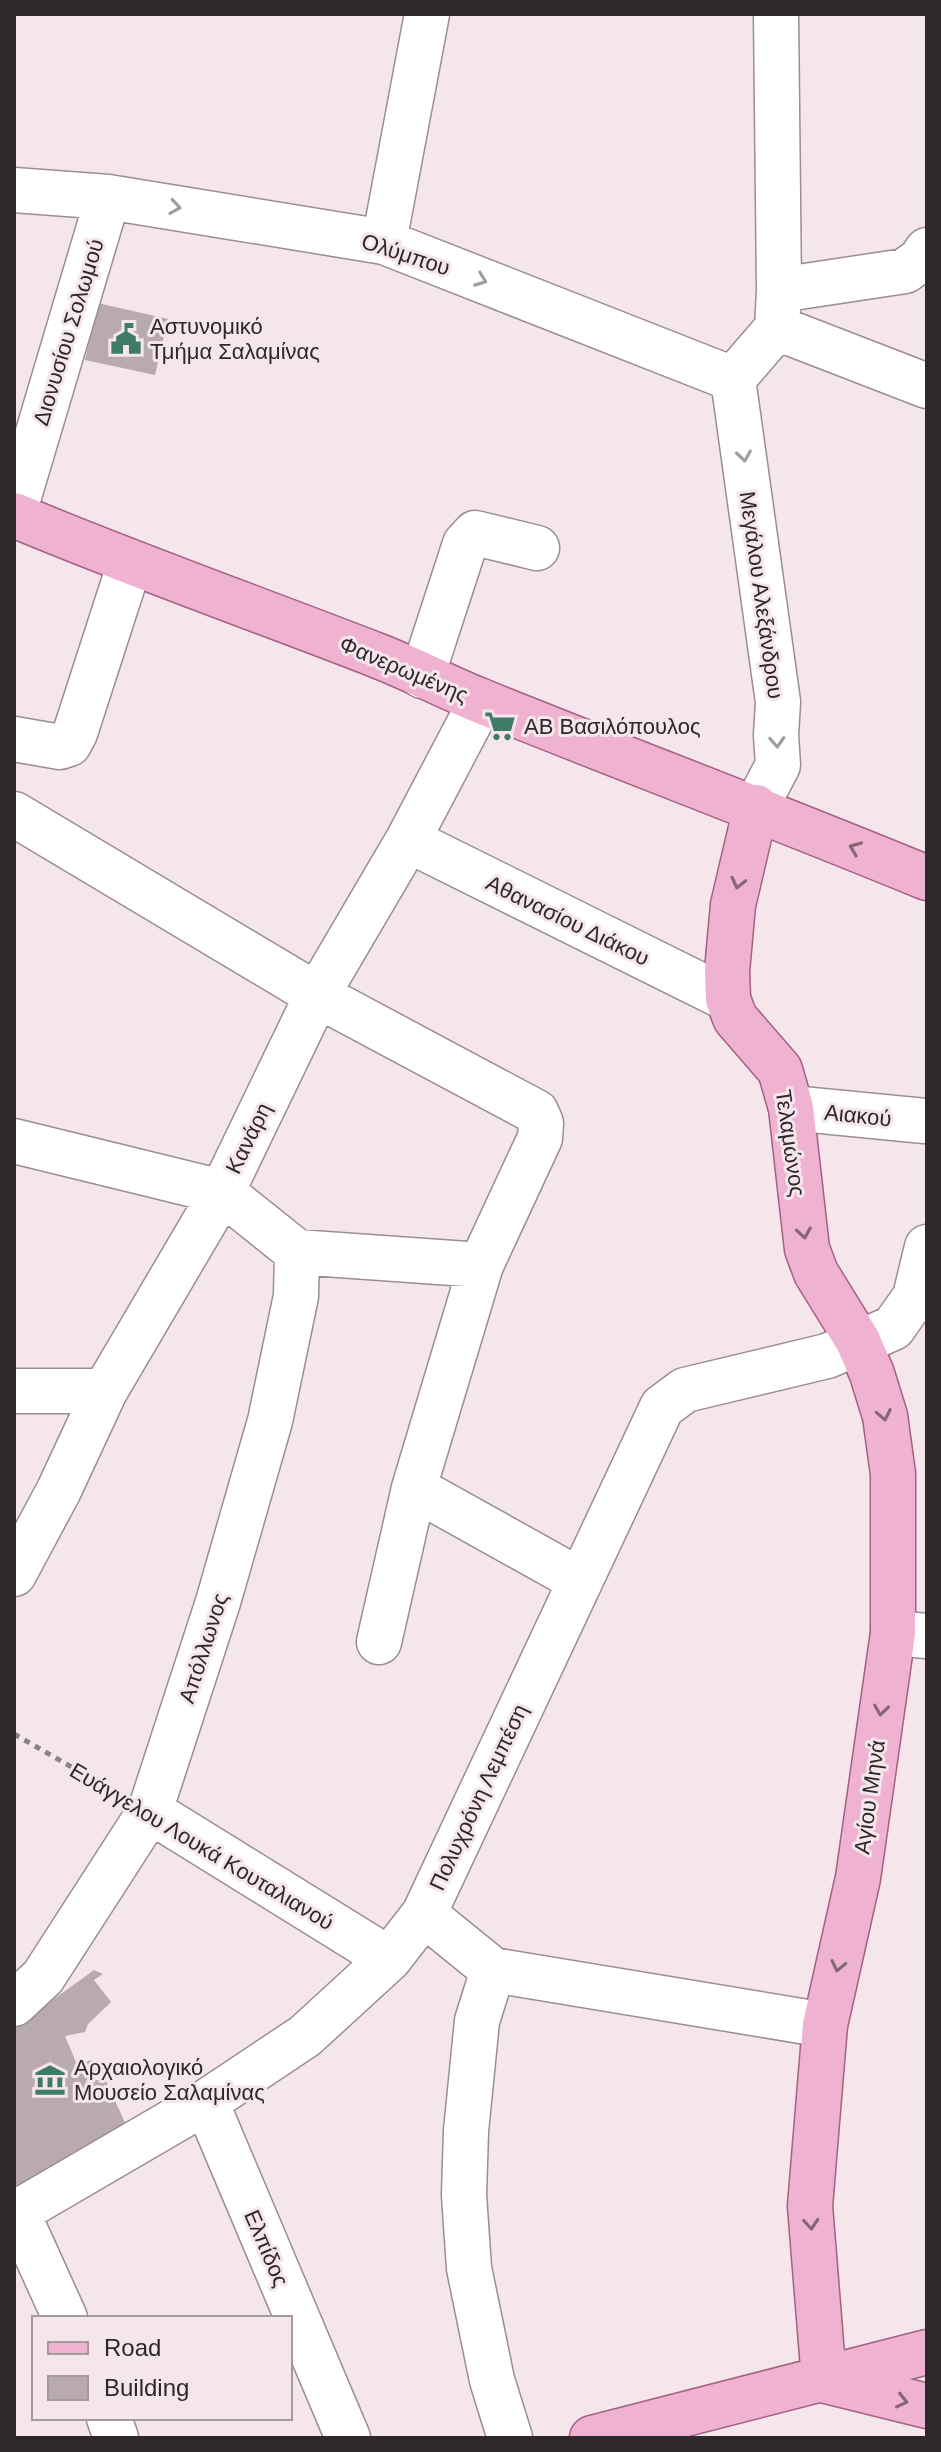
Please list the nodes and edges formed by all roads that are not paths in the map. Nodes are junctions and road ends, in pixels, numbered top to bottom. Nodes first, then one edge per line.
1 (427, 14) edge
2 (776, 14) edge
3 (14, 190) edge
4 (108, 197) junction
5 (384, 242) junction
6 (927, 250) edge
7 (778, 309) junction
8 (733, 379) junction
9 (927, 386) edge
10 (14, 514) edge
11 (537, 548) dead end
12 (130, 563) junction
13 (422, 676) junction
14 (481, 701) junction
15 (14, 739) edge
16 (756, 807) junction
17 (14, 814) edge
18 (408, 840) junction
19 (927, 878) edge
20 (317, 995) junction
21 (728, 999) junction
22 (791, 1108) junction
23 (926, 1130) edge
24 (14, 1141) edge
25 (222, 1192) junction
26 (927, 1247) edge
27 (297, 1252) junction
28 (481, 1265) junction
29 (858, 1341) junction
30 (14, 1391) edge
31 (105, 1391) junction
32 (414, 1488) junction
33 (14, 1574) edge
34 (579, 1580) junction
35 (910, 1634) edge
36 (379, 1642) dead end
37 (150, 1811) junction
38 (424, 1914) junction
39 (389, 1959) junction
40 (493, 1970) junction
41 (14, 2004) edge
42 (825, 2025) junction
43 (206, 2102) junction
44 (16, 2213) edge
45 (64, 2316) edge
46 (927, 2352) edge
47 (824, 2380) junction
48 (927, 2406) edge
49 (348, 2438) edge
50 (510, 2438) edge
51 (592, 2438) edge

1 - 5 street
2 - 7 street
3 - 4 street, Ολύμπου
4 -> 5 street, Ολύμπου
4 - 10 street, Διονυσίου Σολωμού
5 -> 8 street, Ολύμπου
6 - 7 street
7 - 8 street
7 - 9 street
8 -> 16 street, Μεγάλου Αλεξάνδρου
10 - 12 main road, Φανερωμένης
11 - 13 street
12 - 13 main road, Φανερωμένης
12 - 15 street
13 - 14 main road, Φανερωμένης
14 - 16 main road, Φανερωμένης
14 - 18 street, Κανάρη
19 -> 16 main road, Φανερωμένης
16 -> 21 main road
17 - 20 street
18 - 20 street, Κανάρη
18 - 21 street, Αθανασίου Διάκου
20 - 25 street, Κανάρη
20 - 28 street
21 - 22 main road, Τελαμώνος
22 - 23 street, Αιακού
22 -> 29 main road, Τελαμώνος
24 - 25 street
25 - 27 street
25 - 31 street, Κανάρη
26 - 29 street
27 - 28 street
27 - 37 street, Απόλλωνος
28 - 32 street
29 - 34 street, Πολυχρόνη Λεμπέση
29 -> 35 main road, Αγίου Μηνά
30 - 31 street
31 - 33 street, Κανάρη
32 - 34 street
32 - 36 street
34 - 38 street, Πολυχρόνη Λεμπέση
35 -> 42 main road, Αγίου Μηνά
37 - 39 street, Ευάγγελου Λουκά Κουταλιανού
37 - 41 street, Απόλλωνος
38 - 39 street, Πολυχρόνη Λεμπέση
38 - 40 street
39 - 43 street, Πολυχρόνη Λεμπέση
40 - 42 street
40 - 50 street
42 -> 47 main road, Αγίου Μηνά
43 - 44 street, Πολυχρόνη Λεμπέση
43 - 49 street, Ελπίδος
44 - 45 street
46 - 47 main road
47 -> 48 main road
47 - 51 main road

